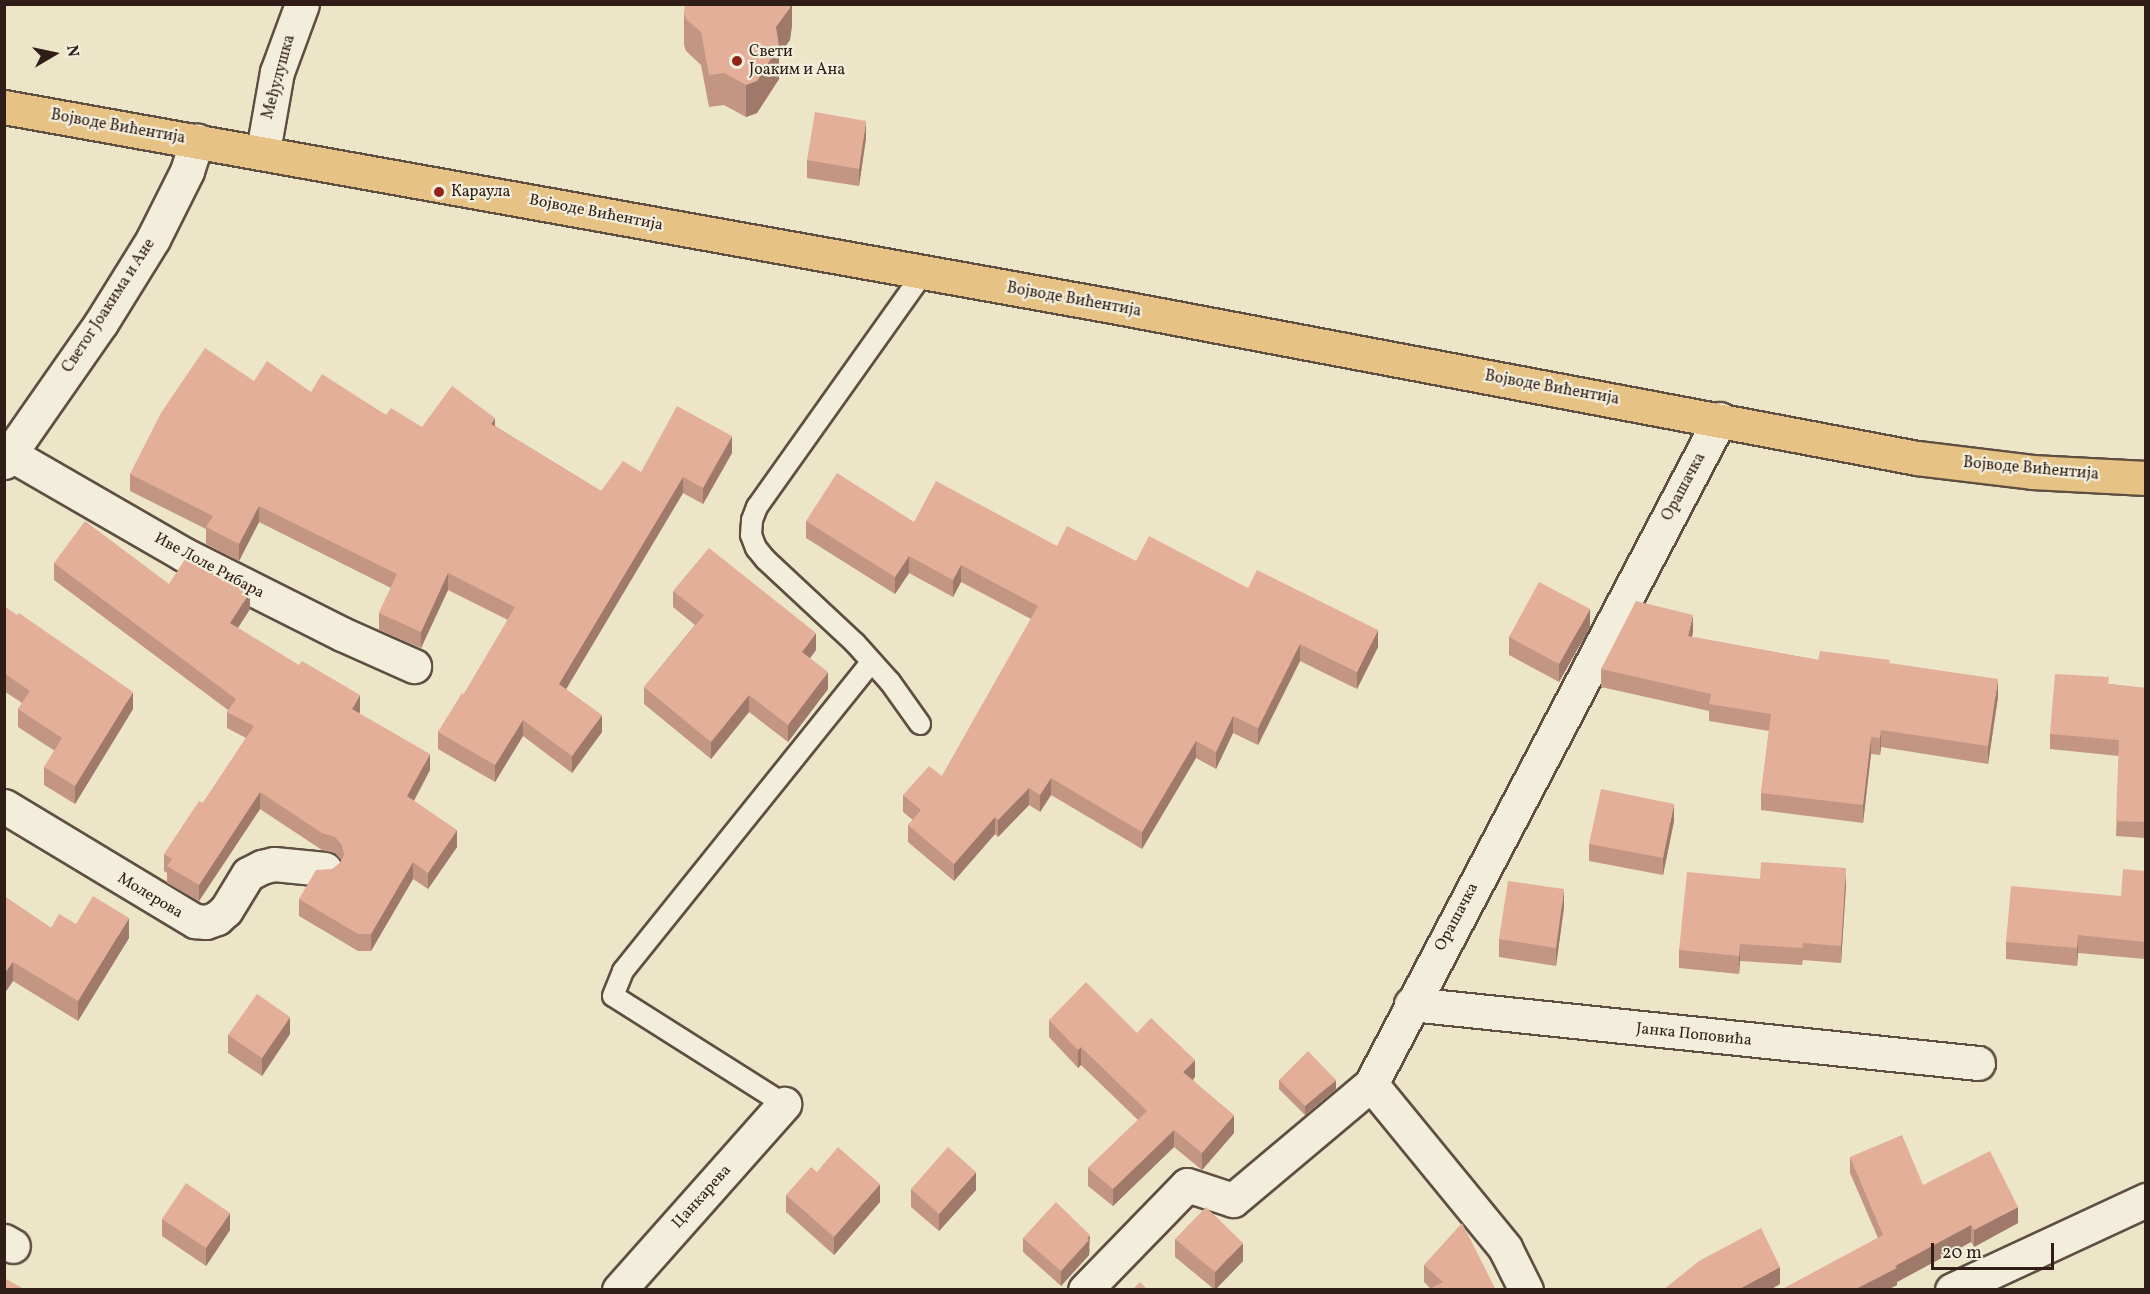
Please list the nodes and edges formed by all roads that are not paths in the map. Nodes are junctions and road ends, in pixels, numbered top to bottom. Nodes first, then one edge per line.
1 (302, 4) edge
2 (4, 107) edge
3 (197, 141) junction
4 (262, 152) junction
5 (924, 272) junction
6 (1720, 420) junction
7 (7, 458) edge
8 (2145, 478) edge
9 (871, 662) junction
10 (414, 666) dead end
11 (920, 724) dead end
12 (4, 806) edge
13 (325, 869) edge
14 (1411, 1004) junction
15 (1978, 1063) dead end
16 (1371, 1084) junction
17 (784, 1104) joint
18 (2145, 1200) edge
19 (619, 1290) edge
20 (1085, 1290) edge
21 (1526, 1290) edge
22 (1952, 1290) edge

1 - 4 street, Међулушка
2 - 3 main road, Војводе Вићентија
3 - 4 main road, Војводе Вићентија
3 - 7 street, Светог Јоакима и Ане
4 - 5 main road, Војводе Вићентија
5 - 6 main road, Војводе Вићентија
5 - 9 lane
6 - 8 main road, Војводе Вићентија
6 - 14 street, Орашачка
7 - 10 street, Иве Лоле Рибара
9 - 11 lane
9 - 17 lane
12 - 13 street, Молерова
14 - 15 street, Јанка Поповића
14 - 16 street, Орашачка
16 - 20 street, Орашачка
16 - 21 street
17 - 19 street, Цанкарева
18 - 22 street

